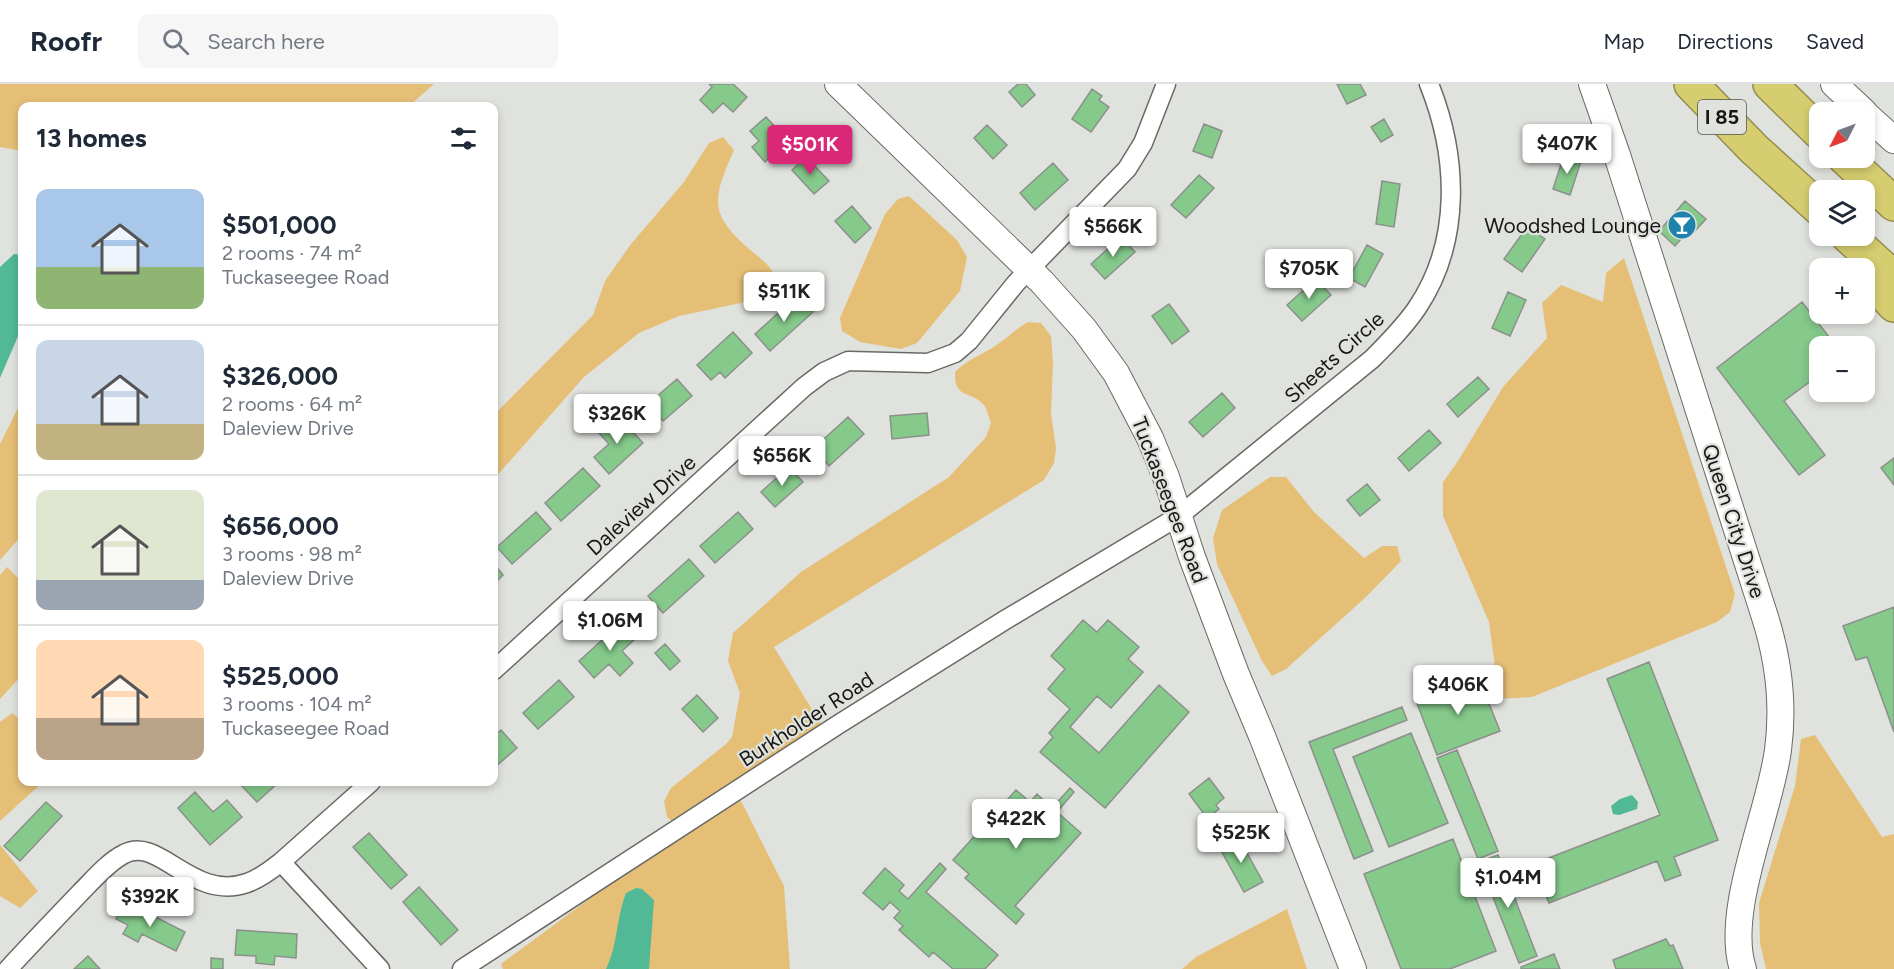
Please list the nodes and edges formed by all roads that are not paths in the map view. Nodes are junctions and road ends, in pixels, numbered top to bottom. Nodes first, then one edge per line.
1 (838, 84) edge
2 (1166, 84) edge
3 (1429, 84) edge
4 (1592, 84) edge
5 (1691, 84) edge
6 (1770, 84) edge
7 (1834, 84) edge
8 (1853, 102) edge
9 (1809, 122) edge
10 (1875, 123) edge
11 (1894, 140) edge
12 (1754, 149) junction
13 (1856, 168) edge
14 (1809, 199) edge
15 (1894, 204) edge
16 (1809, 210) edge
17 (1841, 246) edge
18 (1859, 246) edge
19 (1852, 258) edge
20 (1030, 270) junction
21 (1894, 278) edge
22 (1875, 284) edge
23 (1894, 306) edge
24 (1179, 516) junction
25 (498, 666) edge
26 (366, 786) edge
27 (281, 862) junction
28 (8, 969) edge
29 (380, 969) edge
30 (462, 969) edge
31 (1353, 969) edge
32 (1743, 969) edge

1 - 20 street, Tuckaseegee Road
2 - 20 street
3 - 24 street, Sheets Circle
4 - 32 street, Queen City Drive
5 - 12 highway, I 85
6 - 9 highway, I 85
7 - 8 street
10 - 11 street
12 - 14 highway, I 85
12 - 16 highway
13 - 15 highway
17 - 19 highway
18 - 21 highway
20 - 24 street, Tuckaseegee Road
20 - 25 street, Daleview Drive
22 - 23 highway
24 - 30 street, Burkholder Road
24 - 31 street, Tuckaseegee Road
26 - 27 street
27 - 28 street
27 - 29 street

